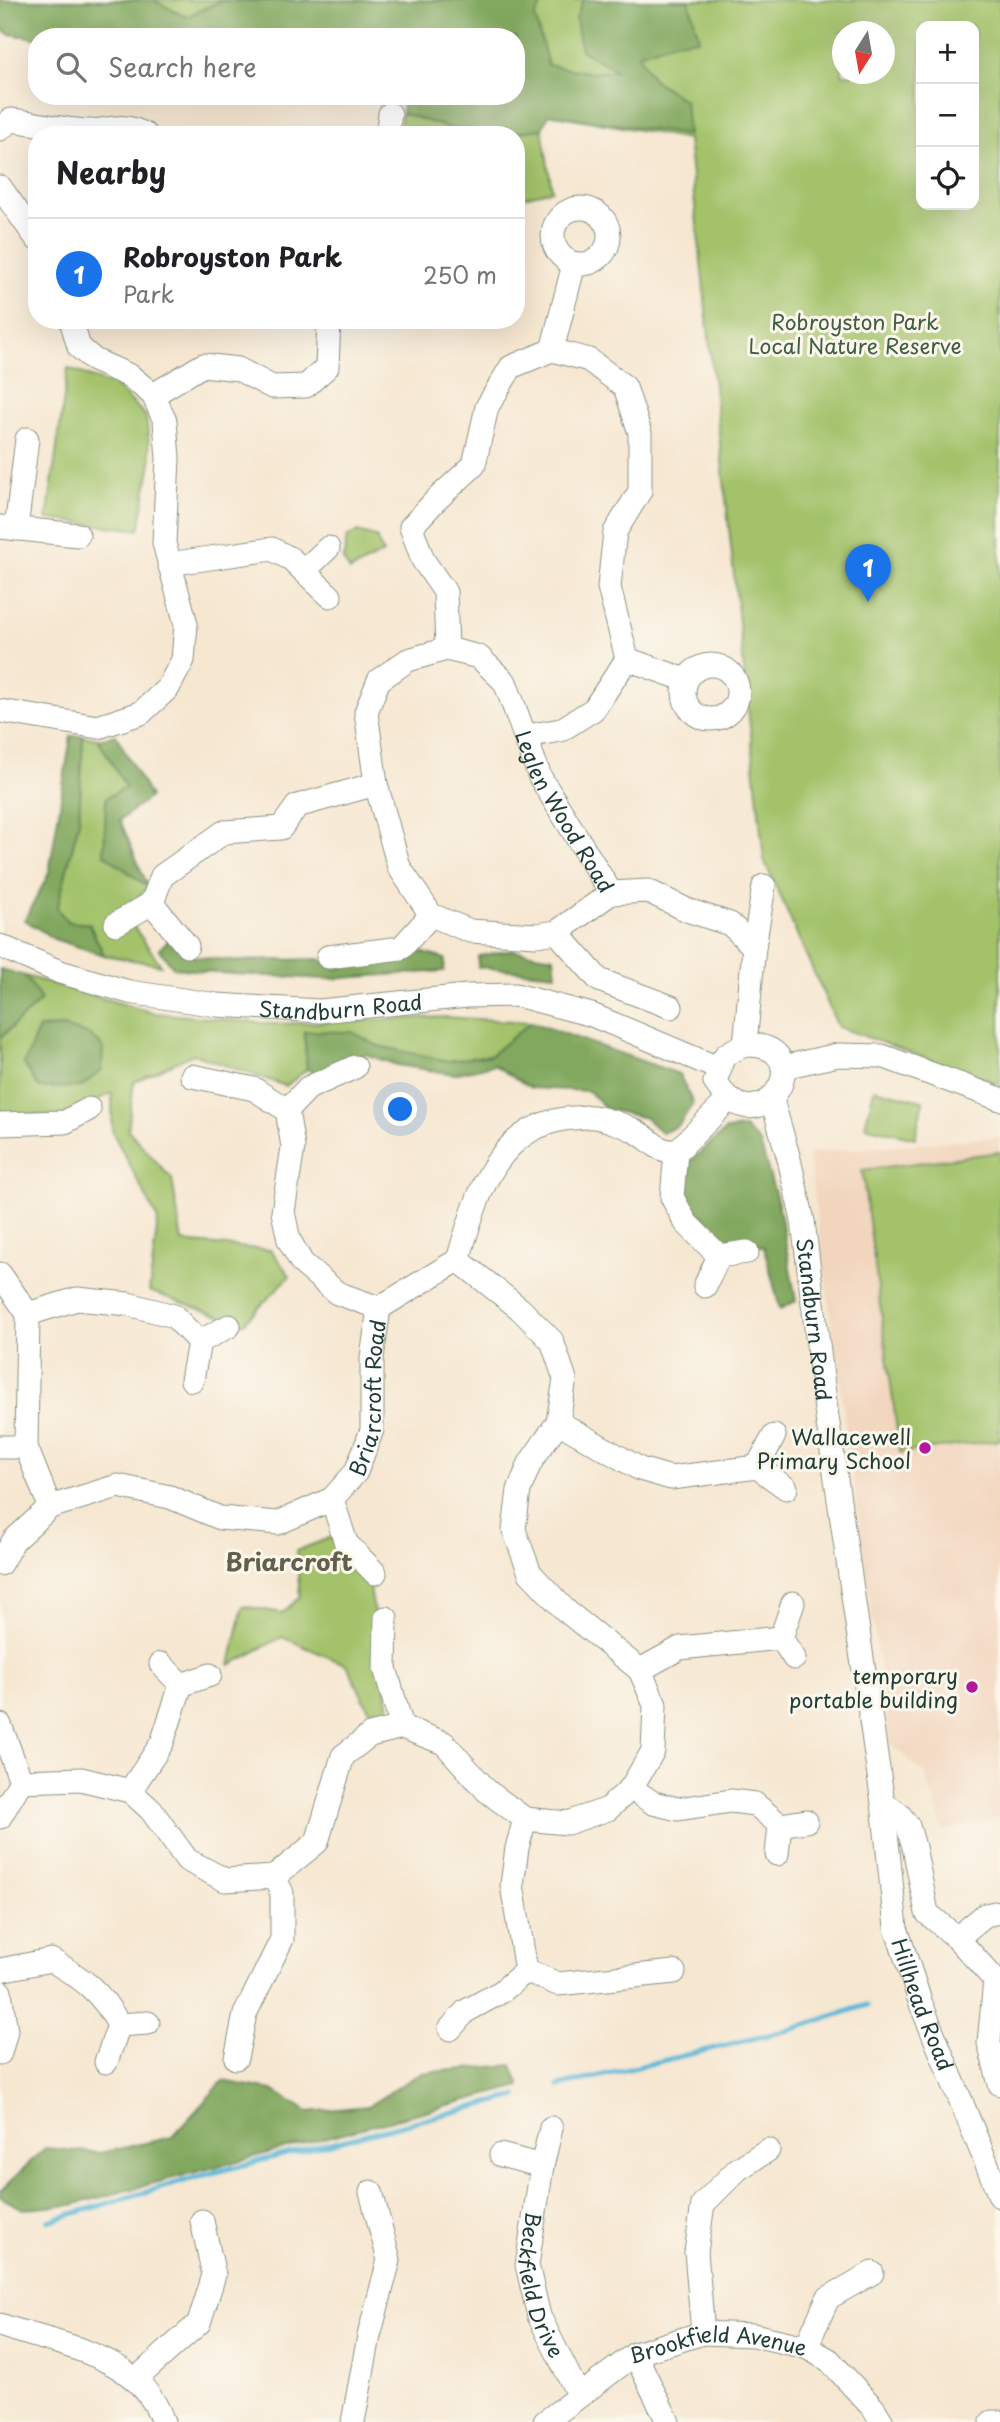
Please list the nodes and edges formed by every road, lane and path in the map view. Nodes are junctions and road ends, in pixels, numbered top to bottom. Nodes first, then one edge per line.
1 (54, 126) edge
2 (0, 129) edge
3 (0, 187) edge
4 (28, 226) edge
5 (574, 264) dead end
6 (74, 329) edge
7 (329, 329) edge
8 (552, 350) junction
9 (153, 395) junction
10 (27, 439) dead end
11 (8, 528) edge
12 (78, 535) dead end
13 (328, 548) dead end
14 (169, 564) junction
15 (304, 571) junction
16 (330, 596) dead end
17 (447, 649) junction
18 (626, 659) junction
19 (686, 680) dead end
20 (0, 711) edge
21 (526, 736) junction
22 (376, 784) junction
23 (764, 886) dead end
24 (611, 893) junction
25 (152, 903) junction
26 (431, 915) junction
27 (116, 924) dead end
28 (557, 932) junction
29 (0, 946) edge
30 (187, 946) dead end
31 (754, 947) junction
32 (328, 957) dead end
33 (671, 1007) dead end
34 (745, 1045) junction
35 (355, 1067) dead end
36 (783, 1067) junction
37 (720, 1069) junction
38 (192, 1076) dead end
39 (730, 1099) junction
40 (1000, 1099) edge
41 (772, 1100) junction
42 (89, 1109) dead end
43 (287, 1110) junction
44 (0, 1124) edge
45 (676, 1152) junction
46 (747, 1252) dead end
47 (719, 1256) junction
48 (458, 1260) junction
49 (0, 1274) edge
50 (705, 1286) dead end
51 (379, 1308) junction
52 (28, 1314) junction
53 (229, 1326) dead end
54 (199, 1342) junction
55 (192, 1380) dead end
56 (558, 1423) junction
57 (774, 1436) dead end
58 (0, 1447) edge
59 (26, 1447) junction
60 (757, 1467) junction
61 (786, 1488) dead end
62 (332, 1499) junction
63 (50, 1507) junction
64 (0, 1564) edge
65 (375, 1573) dead end
66 (793, 1603) dead end
67 (386, 1618) dead end
68 (781, 1638) junction
69 (794, 1658) dead end
70 (161, 1664) dead end
71 (640, 1670) junction
72 (210, 1675) dead end
73 (181, 1685) junction
74 (0, 1725) edge
75 (402, 1727) junction
76 (21, 1781) junction
77 (631, 1788) junction
78 (130, 1791) junction
79 (883, 1803) junction
80 (0, 1817) edge
81 (525, 1819) junction
82 (806, 1821) dead end
83 (780, 1825) junction
84 (777, 1854) dead end
85 (274, 1877) junction
86 (1000, 1912) edge
87 (957, 1938) junction
88 (0, 1970) edge
89 (526, 1971) junction
90 (674, 1972) dead end
91 (998, 1978) edge
92 (0, 1992) edge
93 (148, 2023) dead end
94 (119, 2025) junction
95 (450, 2029) dead end
96 (0, 2053) edge
97 (236, 2058) dead end
98 (106, 2062) dead end
99 (1000, 2084) edge
100 (551, 2128) dead end
101 (768, 2150) dead end
102 (501, 2155) dead end
103 (542, 2166) junction
104 (371, 2192) dead end
105 (1000, 2196) edge
106 (202, 2221) dead end
107 (872, 2273) dead end
108 (0, 2326) edge
109 (703, 2333) junction
110 (806, 2347) junction
111 (635, 2354) junction
112 (136, 2379) junction
113 (579, 2396) junction
114 (1000, 2421) edge
115 (163, 2422) edge
116 (353, 2422) edge
117 (545, 2422) edge
118 (668, 2422) edge
119 (882, 2422) edge
120 (992, 2422) edge

1 - 2 street
3 - 4 street
5 - 8 street
6 - 9 street
7 - 9 street
8 - 17 street
8 - 18 street
9 - 14 street
10 - 11 street
11 - 12 street
13 - 15 street
14 - 15 street
14 - 20 street
15 - 16 street
17 - 21 street, Leglen Wood Road
17 - 22 street
18 - 19 street
18 - 21 street
21 - 24 street, Leglen Wood Road
22 - 25 street
22 - 26 street
23 - 31 street
24 - 28 street
24 - 31 street, Leglen Wood Road
25 - 27 street
25 - 30 street
26 - 28 street
26 - 32 street
28 - 33 street
29 - 37 street, Standburn Road
31 - 34 street
34 - 36 street
34 - 37 street
35 - 43 street
36 - 40 street
36 - 41 street
37 - 39 street
38 - 43 street
39 - 41 street
39 - 45 street
41 - 79 street, Standburn Road
42 - 44 street
43 - 51 street
45 - 47 street
45 - 48 street
46 - 47 street
47 - 50 street
48 - 51 street, Briarcroft Road
48 - 56 street
49 - 52 street
51 - 62 street, Briarcroft Road
52 - 54 street
52 - 59 street
53 - 54 street
54 - 55 street
56 - 60 street
56 - 71 street
57 - 60 street
58 - 59 street
59 - 63 street
60 - 61 street
62 - 63 street, Briarcroft Road
62 - 65 street
63 - 64 street, Briarcroft Road
66 - 68 street
67 - 75 street
68 - 69 street
68 - 71 street
70 - 73 street
71 - 77 street
72 - 73 street
73 - 78 street
74 - 76 street
75 - 81 street
75 - 85 street
76 - 78 street
76 - 80 street
77 - 81 street
77 - 83 street
78 - 85 street
79 - 87 street
79 - 105 street, Hillhead Road
81 - 89 street
82 - 83 street
83 - 84 street
85 - 97 street
86 - 87 street
87 - 91 street
88 - 94 street
89 - 90 street
89 - 95 street
91 - 99 street
92 - 96 street
93 - 94 street
94 - 98 street
100 - 103 street, Beckfield Drive
101 - 109 street
102 - 103 street
103 - 113 street, Beckfield Drive
104 - 116 street
106 - 112 street
107 - 110 street
108 - 112 street
109 - 110 street, Brookfield Avenue
109 - 111 street, Brookfield Avenue
110 - 119 street, Brookfield Avenue
111 - 113 street, Brookfield Avenue
111 - 118 street
112 - 115 street
113 - 117 street, Brookfield Avenue
114 - 120 street

